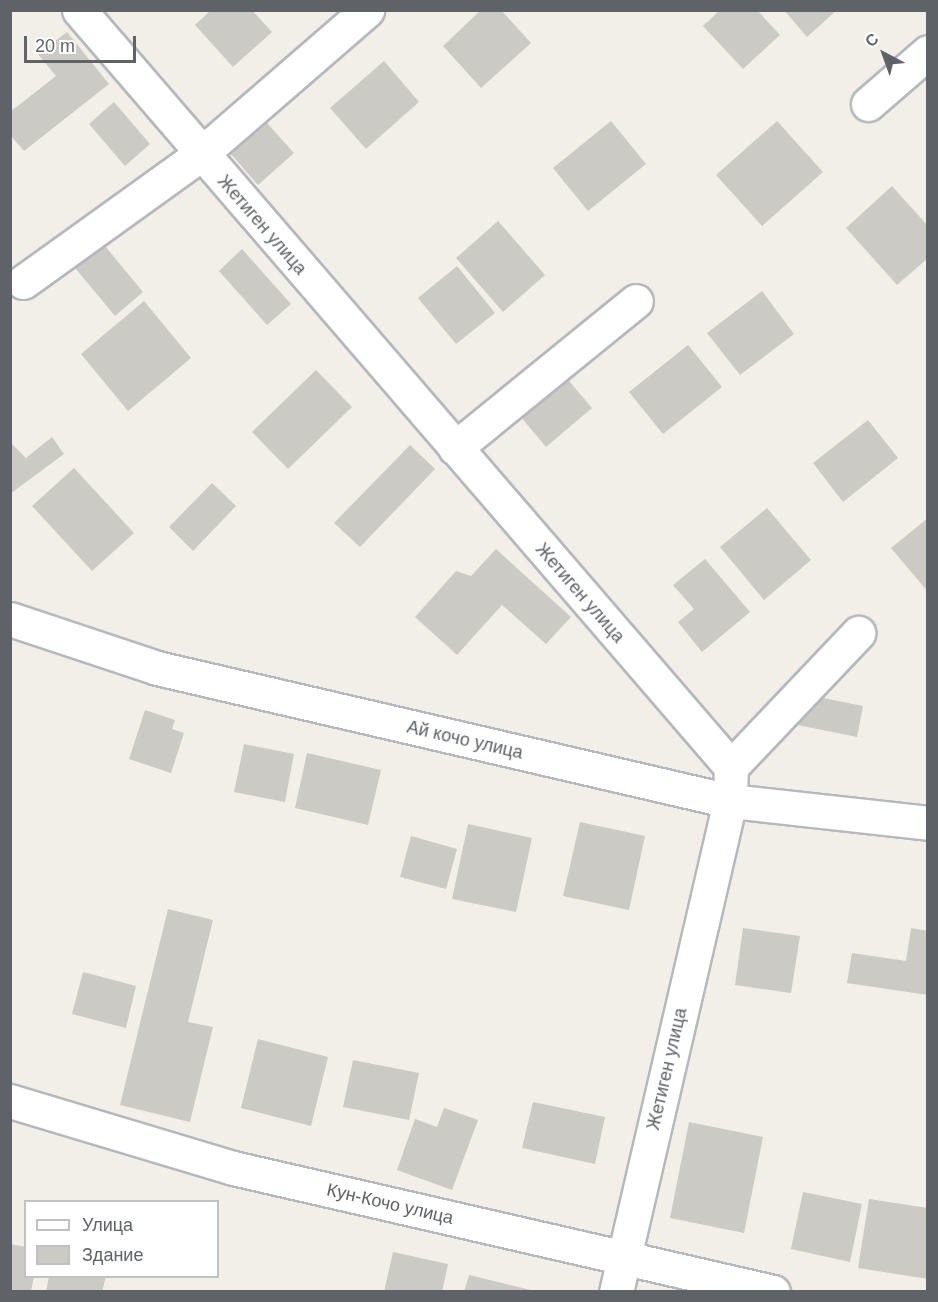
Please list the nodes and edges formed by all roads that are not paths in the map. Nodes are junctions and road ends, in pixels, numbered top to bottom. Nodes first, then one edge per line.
1 (79, 10) edge
2 (367, 10) edge
3 (927, 52) edge
4 (868, 104) dead end
5 (201, 154) junction
6 (23, 282) dead end
7 (636, 301) dead end
8 (455, 448) junction
9 (10, 619) edge
10 (858, 633) dead end
11 (731, 767) junction
12 (730, 801) junction
13 (927, 823) edge
14 (10, 1101) edge
15 (622, 1257) junction
16 (616, 1292) edge
17 (773, 1292) edge

1 - 5 street, Жетиген улица
2 - 5 street
3 - 4 street
5 - 6 street
5 - 8 street, Жетиген улица
7 - 8 street
8 - 11 street, Жетиген улица
9 - 12 street, Ай кочо улица
10 - 11 street
11 - 12 street, Жетиген улица
12 - 13 street, Ай кочо улица
12 - 15 street, Жетиген улица
14 - 15 street, Кун-Кочо улица
15 - 16 street, Жетиген улица
15 - 17 street, Кун-Кочо улица

